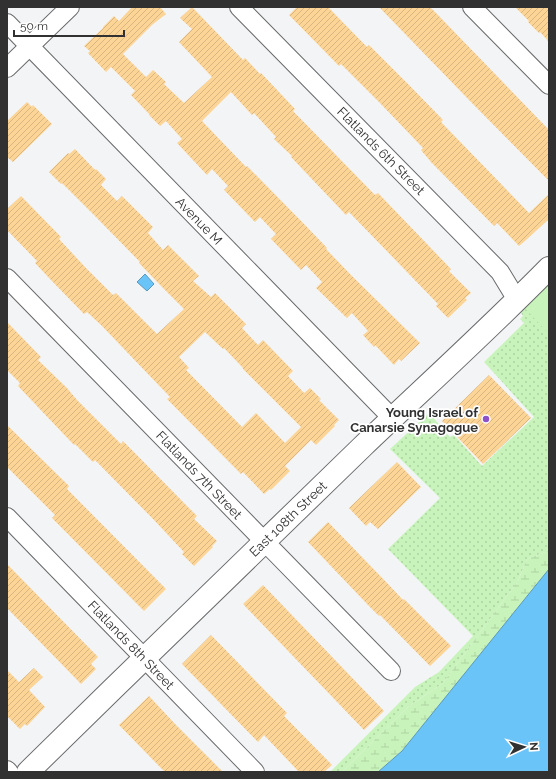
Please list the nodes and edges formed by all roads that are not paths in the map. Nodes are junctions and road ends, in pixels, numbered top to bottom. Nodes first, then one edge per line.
1 (70, 7) edge
2 (238, 7) edge
3 (472, 7) edge
4 (7, 24) edge
5 (29, 46) junction
6 (7, 68) edge
7 (549, 85) edge
8 (549, 268) edge
9 (7, 278) edge
10 (517, 300) junction
11 (392, 418) junction
12 (7, 517) edge
13 (264, 541) junction
14 (144, 658) junction
15 (391, 671) dead end
16 (28, 772) edge
17 (255, 772) edge

1 - 5 street
2 - 10 street, Flatlands 6th Street
3 - 7 street
4 - 5 street, Avenue M
5 - 6 street
5 - 11 street, Avenue M
8 - 10 street, East 108th Street
9 - 13 street, Flatlands 7th Street
10 - 11 street, East 108th Street
11 - 13 street, East 108th Street
12 - 14 street, Flatlands 8th Street
13 - 14 street, East 108th Street
13 - 15 street, Flatlands 7th Street
14 - 16 street, East 108th Street
14 - 17 street, Flatlands 8th Street

